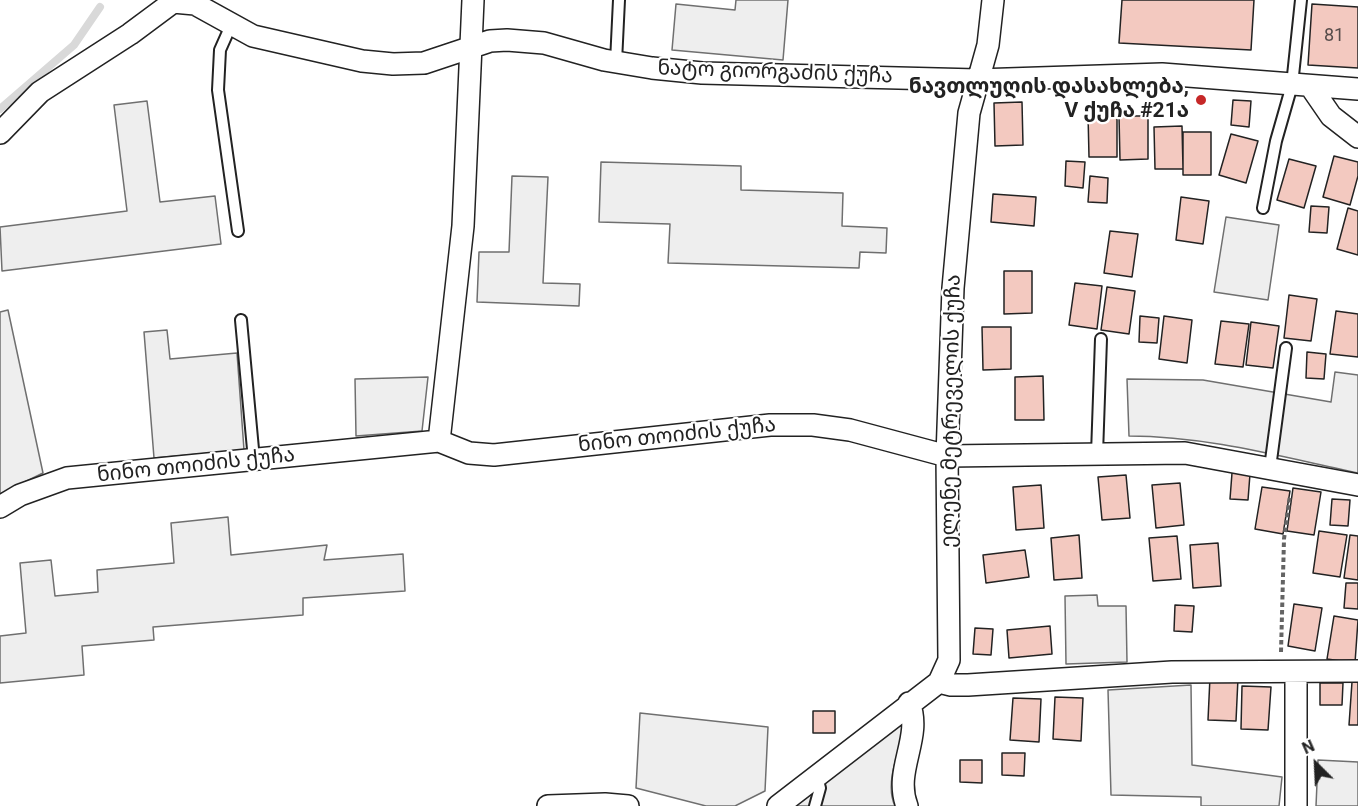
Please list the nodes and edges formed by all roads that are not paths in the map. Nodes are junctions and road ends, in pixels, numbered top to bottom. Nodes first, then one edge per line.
1 (472, 0) edge
2 (619, 0) edge
3 (993, 0) edge
4 (1301, 0) edge
5 (173, 1) edge
6 (232, 23) junction
7 (470, 48) junction
8 (616, 62) junction
9 (976, 80) junction
10 (1301, 86) junction
11 (1358, 90) edge
12 (0, 133) edge
13 (1358, 137) edge
14 (1263, 208) dead end
15 (238, 231) dead end
16 (241, 320) dead end
17 (1101, 339) dead end
18 (1286, 348) dead end
19 (439, 441) junction
20 (1097, 454) junction
21 (947, 456) junction
22 (254, 460) junction
23 (1270, 468) junction
24 (1358, 485) edge
25 (0, 507) edge
26 (1358, 671) edge
27 (1289, 672) junction
28 (939, 682) junction
29 (909, 703) junction
30 (817, 777) junction
31 (548, 806) edge
32 (628, 806) edge
33 (778, 806) edge
34 (815, 806) edge
35 (907, 806) edge
36 (1296, 806) edge

1 - 7 street
2 - 8 lane
3 - 9 street, ელენე მეტრეველის ქუჩა
4 - 10 lane
5 - 6 street, ნატო გიორგაძის ქუჩა
5 - 12 street
6 - 7 street, ნატო გიორგაძის ქუჩა
6 - 15 lane
7 - 8 street, ნატო გიორგაძის ქუჩა
7 - 19 street
8 - 9 street, ნატო გიორგაძის ქუჩა
9 - 10 street, ნატო გიორგაძის ქუჩა
9 - 21 street, ელენე მეტრეველის ქუჩა
10 - 11 street, ნატო გიორგაძის ქუჩა
10 - 13 street
10 - 14 lane
16 - 22 lane
17 - 20 lane
18 - 23 lane
19 - 21 street, ნინო თოიძის ქუჩა
19 - 22 street, ნინო თოიძის ქუჩა
20 - 21 street, ნინო თოიძის ქუჩა
20 - 23 street, ნინო თოიძის ქუჩა
21 - 28 street, ელენე მეტრეველის ქუჩა
22 - 25 street, ნინო თოიძის ქუჩა
23 - 24 street, ნინო თოიძის ქუჩა
26 - 27 street
27 - 28 street
27 - 36 street
28 - 29 street
29 - 30 street
29 - 35 street
30 - 33 street
30 - 34 lane
31 - 32 street

